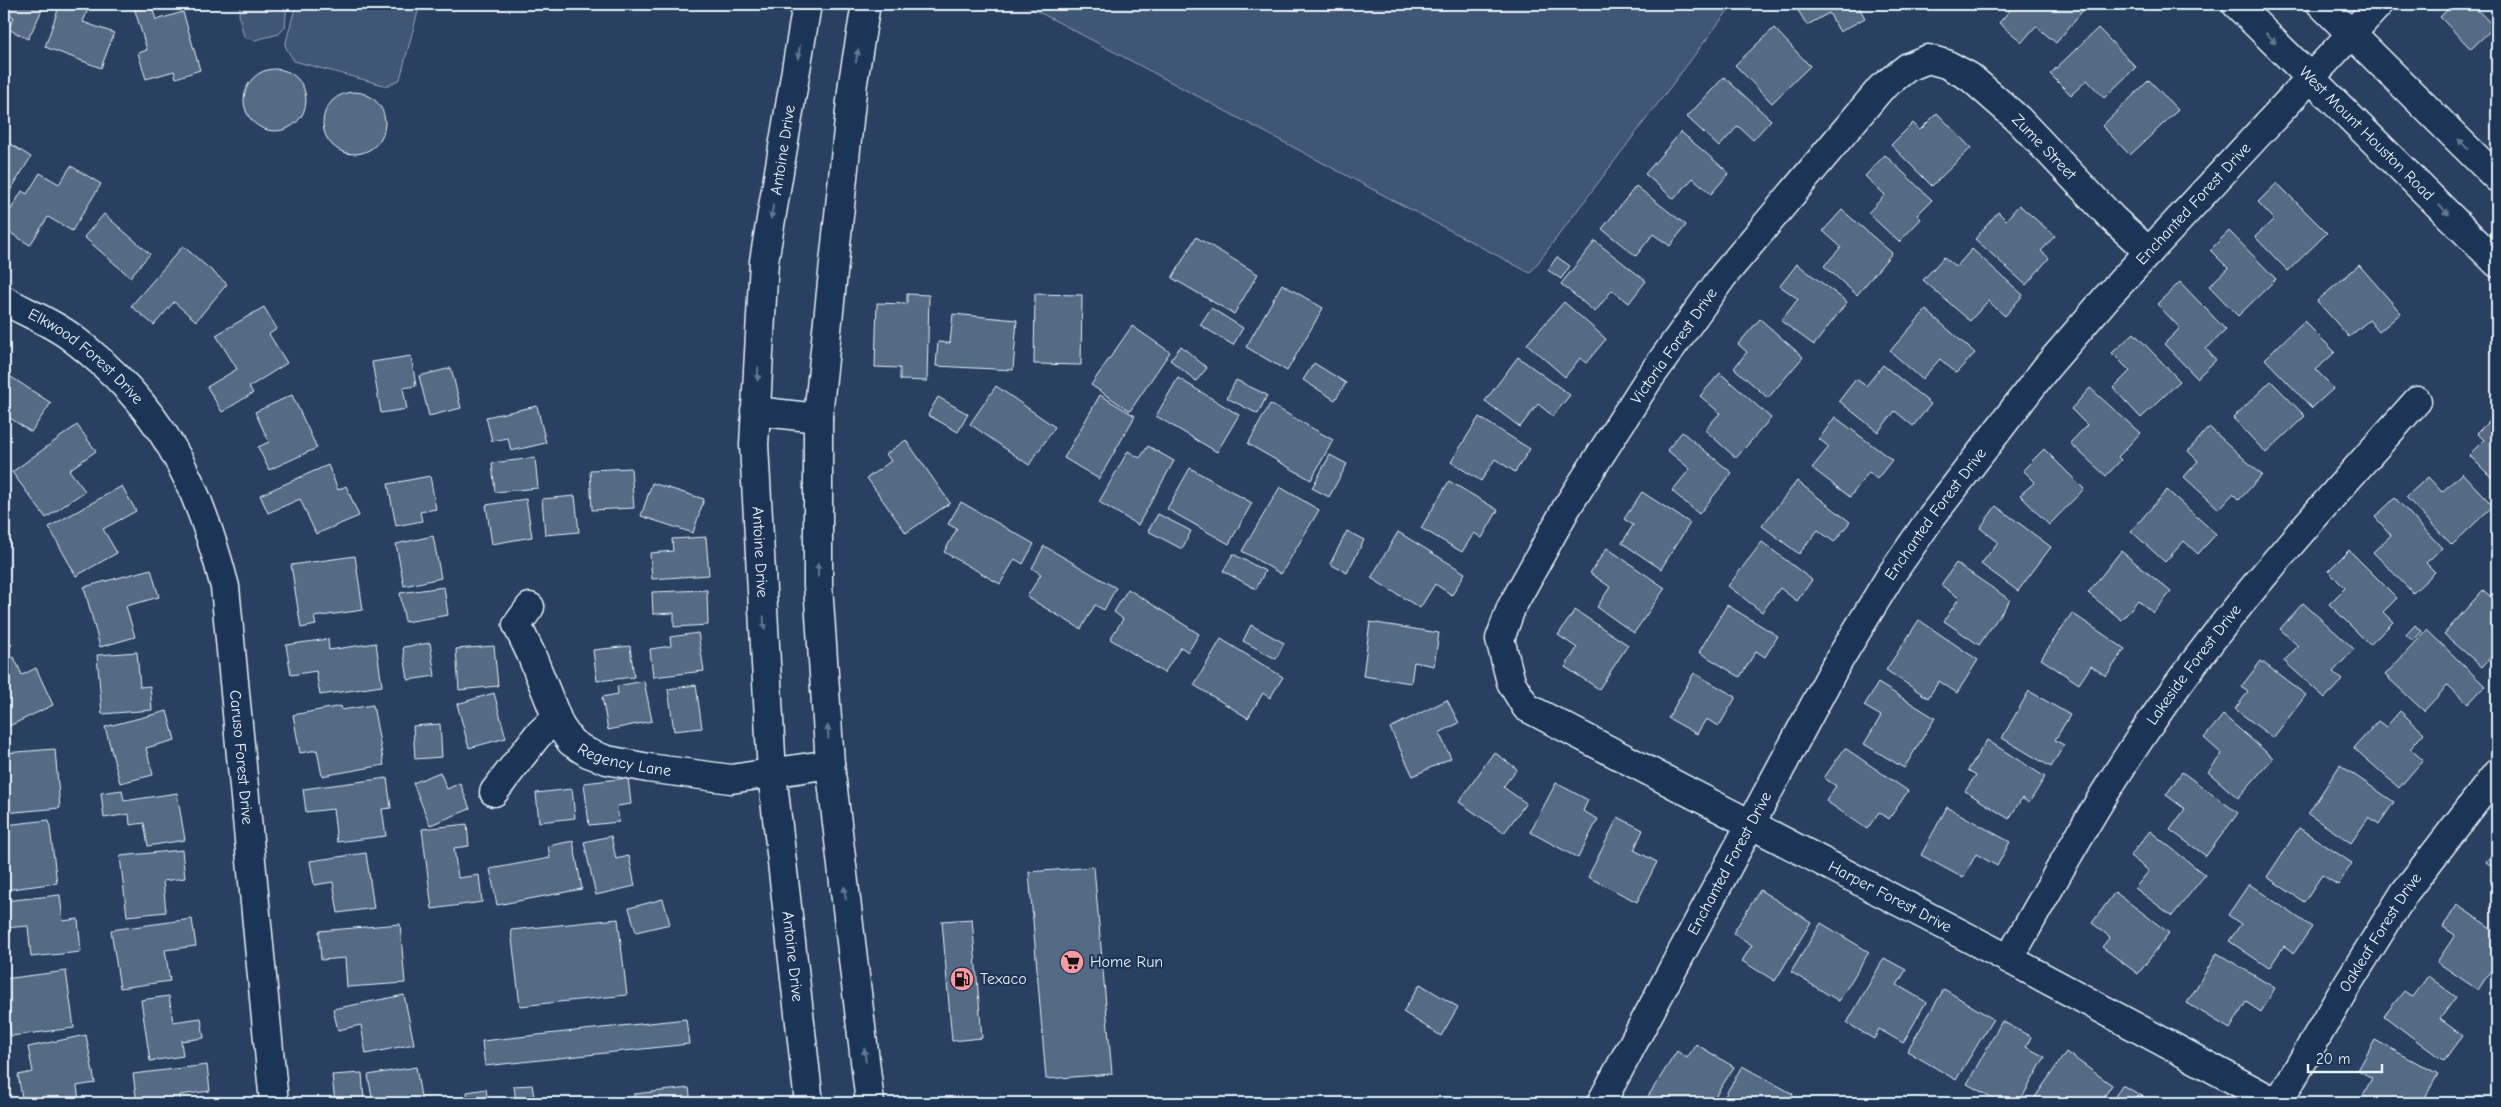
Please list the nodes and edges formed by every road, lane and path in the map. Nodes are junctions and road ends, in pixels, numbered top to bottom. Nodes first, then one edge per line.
1 (807, 4) edge
2 (866, 4) edge
3 (2236, 4) edge
4 (2321, 4) edge
5 (2379, 4) edge
6 (2351, 33) junction
7 (1928, 59) joint
8 (2310, 78) junction
9 (2497, 178) edge
10 (2149, 252) junction
11 (2497, 263) edge
12 (4, 300) edge
13 (2417, 401) dead end
14 (756, 411) junction
15 (818, 418) junction
16 (159, 424) joint
17 (530, 607) dead end
18 (1511, 682) joint
19 (556, 718) junction
20 (830, 764) junction
21 (772, 773) junction
22 (2497, 773) edge
23 (494, 792) dead end
24 (1751, 823) junction
25 (2009, 959) junction
26 (274, 1103) edge
27 (809, 1103) edge
28 (870, 1103) edge
29 (1601, 1103) edge
30 (2278, 1103) edge

1 -> 14 street, Antoine Drive
15 -> 2 street
3 -> 8 street, West Mount Houston Road
4 - 6 street
5 - 6 street, Enchanted Forest Drive
6 - 8 street, Enchanted Forest Drive
9 -> 6 street
7 - 10 street, Zume Street
7 - 18 street, Victoria Forest Drive
8 - 10 street, Enchanted Forest Drive
8 -> 11 street, West Mount Houston Road
10 - 24 street, Enchanted Forest Drive
12 - 16 street, Elkwood Forest Drive
13 - 25 street, Lakeside Forest Drive
14 - 15 street
14 -> 21 street, Antoine Drive
20 -> 15 street
16 - 26 street, Caruso Forest Drive
17 - 19 street, Regency Lane
18 - 24 street, Harper Forest Drive
19 - 21 street, Regency Lane
19 - 23 street
20 - 21 street, Regency Lane
28 -> 20 street
21 - 27 street, Antoine Drive
22 - 30 street, Oakleaf Forest Drive
24 - 25 street, Harper Forest Drive
24 - 29 street, Enchanted Forest Drive
25 - 30 street, Harper Forest Drive

